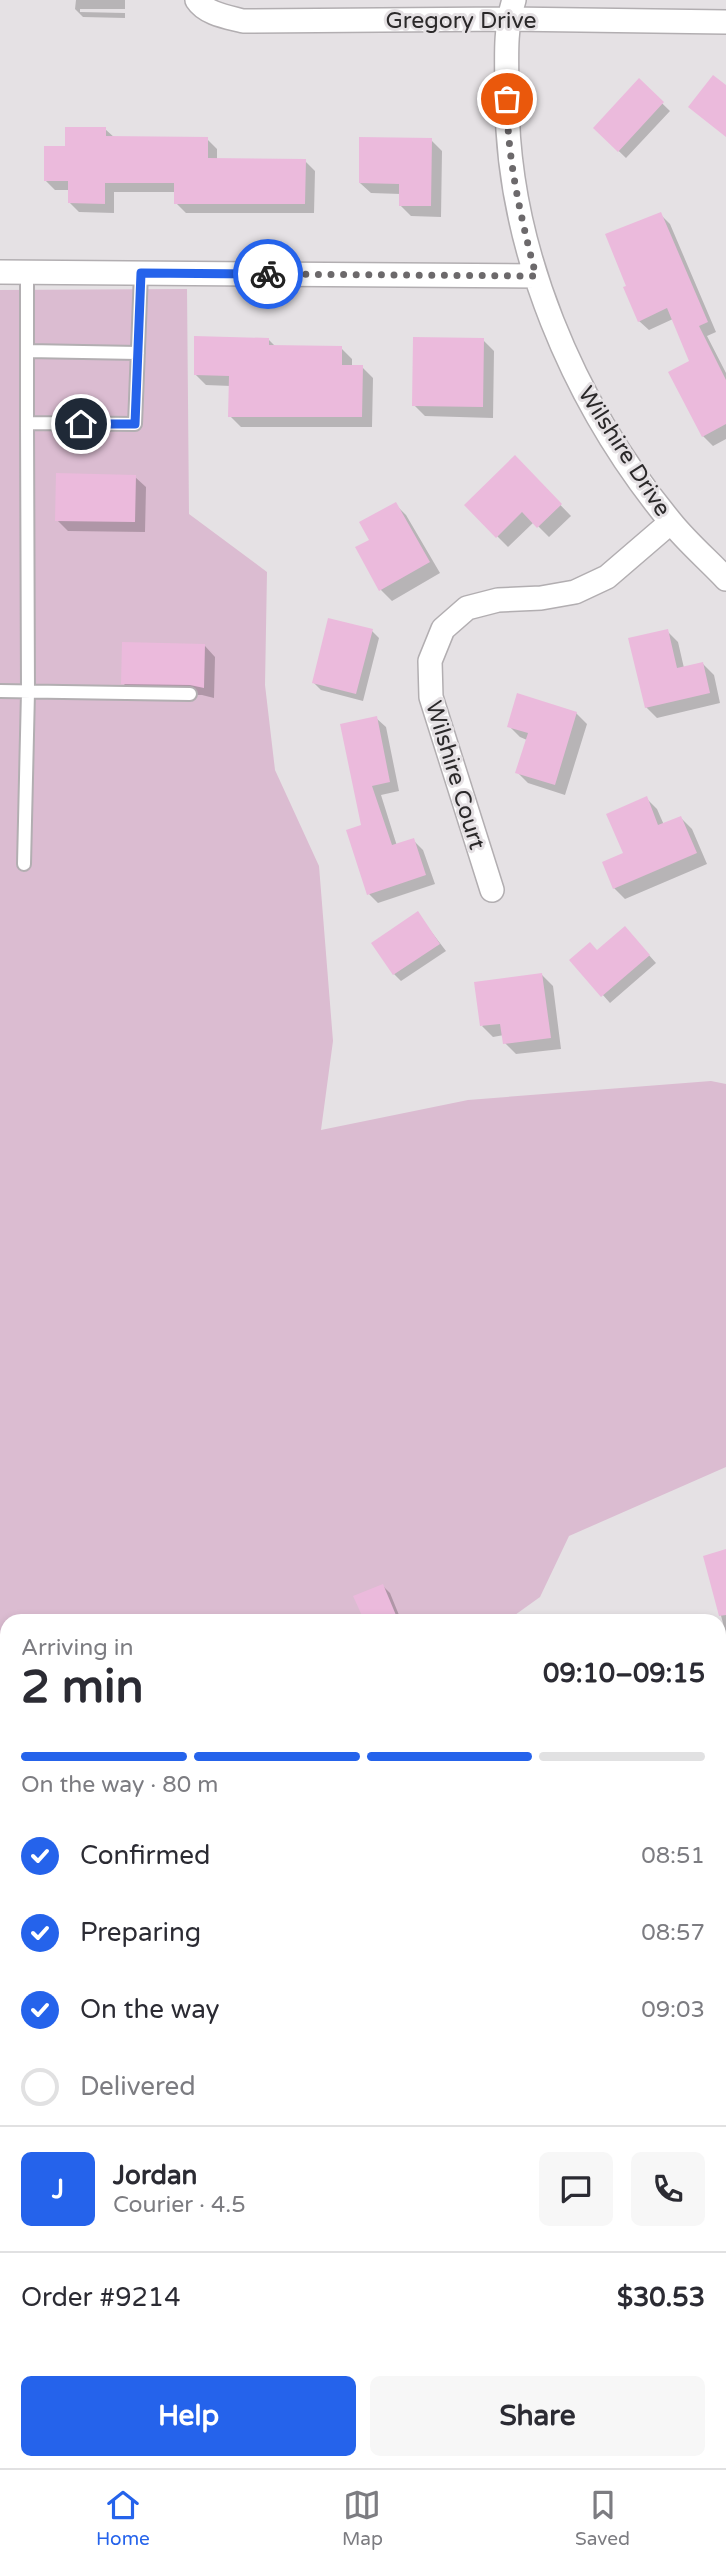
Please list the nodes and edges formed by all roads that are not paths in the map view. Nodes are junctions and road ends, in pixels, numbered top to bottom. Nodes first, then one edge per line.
1 (199, 2) edge
2 (507, 6) edge
3 (726, 22) edge
4 (0, 272) edge
5 (27, 272) junction
6 (141, 273) junction
7 (536, 276) junction
8 (28, 351) junction
9 (138, 353) junction
10 (27, 423) junction
11 (671, 522) junction
12 (726, 579) edge
13 (0, 691) edge
14 (28, 692) junction
15 (190, 694) dead end
16 (24, 864) dead end
17 (492, 890) dead end

1 - 2 street, Gregory Drive
2 - 3 street, Gregory Drive
2 - 7 street, Wilshire Drive
4 - 5 street
5 - 6 street
5 - 8 lane
6 - 7 street
6 - 9 lane
7 - 11 street, Wilshire Drive
8 - 9 lane
8 - 10 lane
9 - 10 lane
10 - 14 lane
11 - 12 street, Wilshire Drive
11 - 17 street, Wilshire Court
13 - 14 lane
14 - 15 lane
14 - 16 lane

